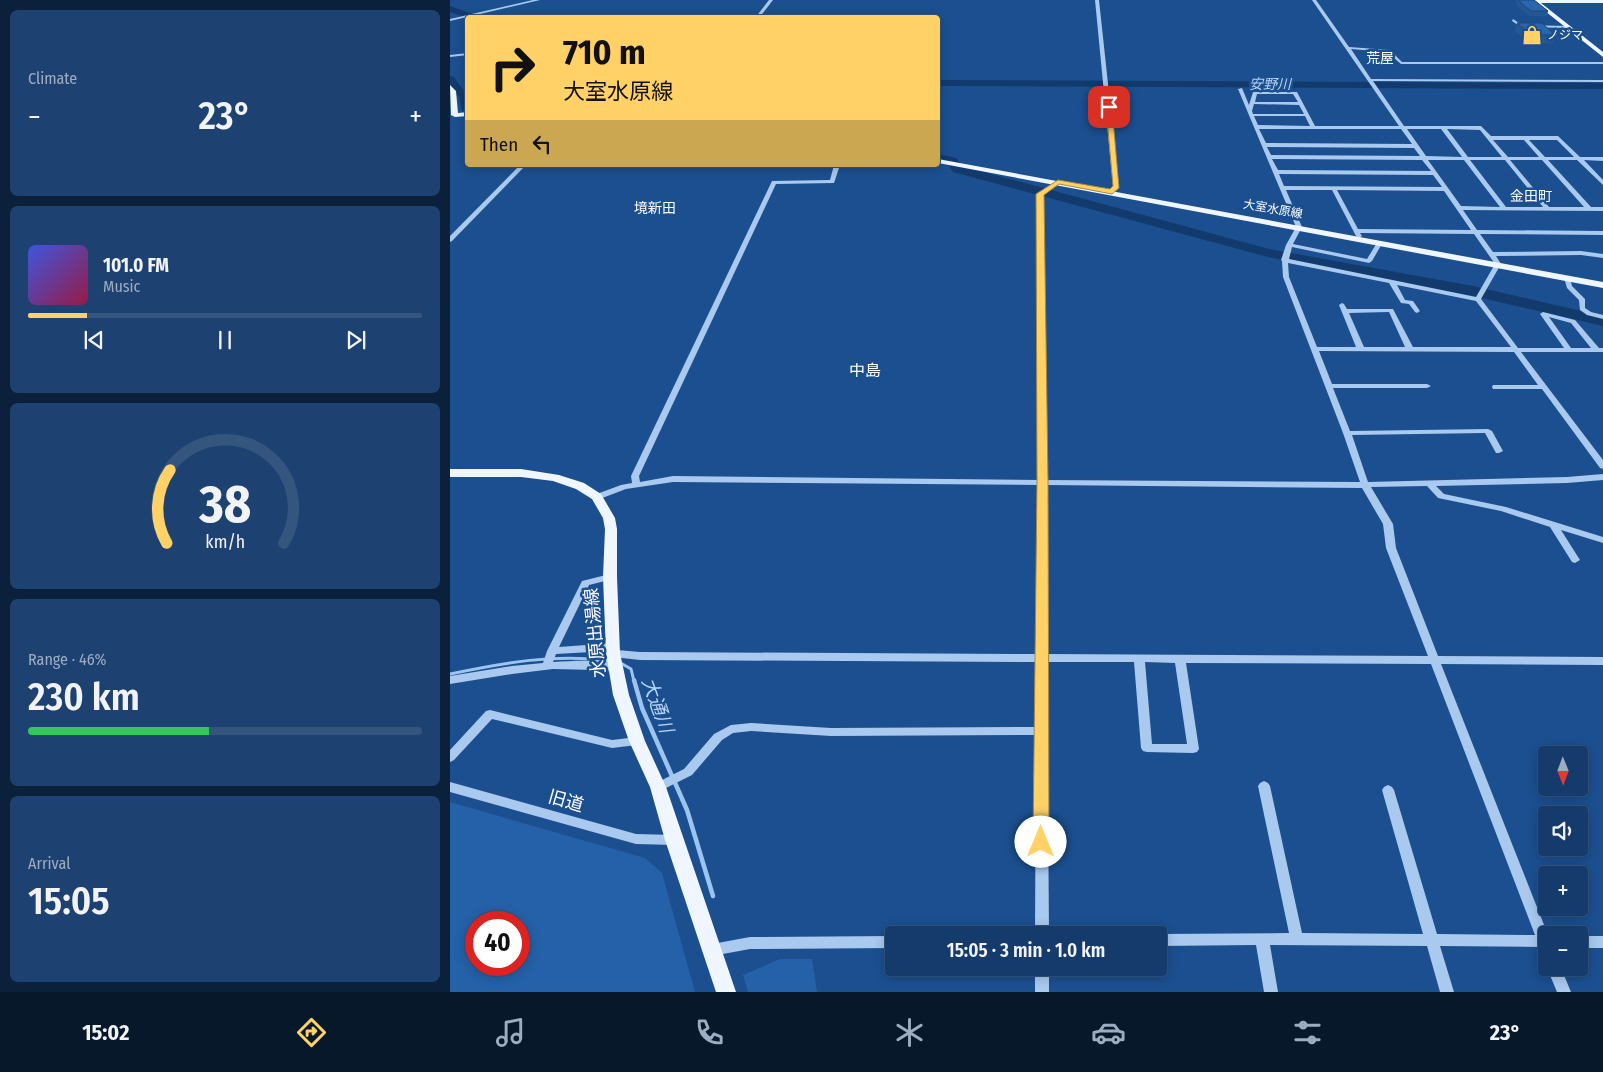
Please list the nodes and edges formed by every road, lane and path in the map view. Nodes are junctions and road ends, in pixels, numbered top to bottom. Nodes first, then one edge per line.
1 (538, 0) edge
2 (771, 0) edge
3 (1097, 0) edge
4 (1314, 0) edge
5 (1533, 1) edge
6 (1603, 1) edge
7 (473, 15) edge
8 (759, 15) edge
9 (465, 17) edge
10 (450, 20) edge
11 (1514, 20) dead end
12 (1567, 27) junction
13 (1348, 48) junction
14 (465, 54) edge
15 (1603, 55) edge
16 (450, 56) edge
17 (1603, 63) edge
18 (1372, 81) junction
19 (1603, 82) edge
20 (450, 87) edge
21 (1240, 89) dead end
22 (1252, 103) junction
23 (1301, 104) junction
24 (1251, 112) junction
25 (465, 113) edge
26 (1307, 115) junction
27 (1258, 127) junction
28 (1314, 128) junction
29 (1345, 128) joint
30 (1443, 128) junction
31 (1405, 131) junction
32 (1490, 138) junction
33 (1525, 138) junction
34 (1266, 145) junction
35 (1415, 146) junction
36 (1270, 157) junction
37 (1424, 158) junction
38 (1466, 158) junction
39 (1505, 158) junction
40 (1543, 158) junction
41 (1578, 159) junction
42 (1603, 159) edge
43 (940, 161) edge
44 (521, 167) edge
45 (836, 167) edge
46 (1589, 170) junction
47 (1603, 170) edge
48 (1276, 172) junction
49 (1434, 173) junction
50 (1058, 182) junction
51 (1603, 183) edge
52 (1282, 188) junction
53 (1334, 189) junction
54 (1446, 190) junction
55 (1112, 192) junction
56 (1458, 208) junction
57 (1504, 208) junction
58 (1548, 209) junction
59 (1589, 209) junction
60 (1603, 209) edge
61 (1299, 227) junction
62 (1476, 232) junction
63 (1595, 233) junction
64 (1603, 233) edge
65 (1359, 235) junction
66 (450, 240) edge
67 (1380, 242) junction
68 (1603, 242) edge
69 (1289, 245) junction
70 (1491, 254) junction
71 (1603, 256) edge
72 (1284, 260) junction
73 (1498, 264) junction
74 (1567, 278) junction
75 (1392, 282) junction
76 (1603, 285) edge
77 (1478, 299) junction
78 (1344, 308) joint
79 (1417, 311) dead end
80 (1603, 317) edge
81 (1313, 349) junction
82 (1361, 349) junction
83 (1410, 349) junction
84 (1516, 349) junction
85 (1569, 350) junction
86 (1600, 350) edge
87 (1328, 386) junction
88 (1427, 386) dead end
89 (1496, 387) dead end
90 (1544, 387) junction
91 (1348, 433) junction
92 (1499, 451) dead end
93 (1603, 466) edge
94 (450, 473) edge
95 (1603, 477) edge
96 (1043, 481) junction
97 (636, 484) junction
98 (1430, 484) junction
99 (1365, 485) junction
100 (597, 497) junction
101 (1553, 524) junction
102 (1603, 540) edge
103 (1575, 560) dead end
104 (610, 577) junction
105 (552, 651) junction
106 (614, 658) junction
107 (1041, 658) junction
108 (1139, 659) junction
109 (1180, 659) junction
110 (1434, 660) junction
111 (1603, 661) edge
112 (547, 665) junction
113 (450, 680) edge
114 (1040, 731) junction
115 (637, 741) junction
116 (450, 757) edge
117 (1264, 786) dead end
118 (450, 787) edge
119 (658, 787) junction
120 (1388, 790) dead end
121 (674, 840) junction
122 (1042, 926) edge
123 (1539, 926) edge
124 (1297, 939) junction
125 (1167, 940) edge
126 (1262, 940) junction
127 (1432, 940) junction
128 (885, 942) edge
129 (1588, 942) edge
130 (1603, 942) edge
131 (1538, 943) edge
132 (712, 950) junction
133 (1042, 976) edge
134 (1557, 976) edge
135 (726, 992) edge
136 (1042, 992) edge
137 (1270, 992) edge
138 (1448, 992) edge
139 (1564, 992) edge

1 - 7 street
2 - 8 street
3 - 55 street
4 - 13 street
5 - 6 main road
5 - 12 main road
9 - 10 street
11 - 12 street
12 - 15 main road
13 - 17 street
13 - 18 street
14 - 16 street
18 - 19 street
18 - 31 street
20 - 25 main road
21 - 24 street
22 - 23 street
22 - 23 street
22 - 24 street
23 - 26 street
24 - 26 street
24 - 27 street
26 - 28 street
27 - 28 street
27 - 34 street
28 - 29 street
29 - 31 street
30 - 31 street
30 - 32 street
30 - 38 street
31 - 35 street
32 - 33 street
32 - 39 street
33 - 40 street
33 - 41 street
34 - 35 street
34 - 36 street
35 - 37 street
36 - 37 street
36 - 48 street
37 - 38 street
37 - 49 street
38 - 39 street
38 - 57 street
39 - 40 street
39 - 58 street
40 - 41 street
40 - 59 street
41 - 42 street
41 - 46 street
43 - 50 main road, 大室水原線
44 - 66 street
45 - 97 street
46 - 47 street
46 - 51 street
48 - 49 street
48 - 52 street
49 - 54 street
50 - 55 main road, 大室水原線
50 - 96 street
52 - 53 street
52 - 61 street
53 - 54 street
53 - 65 street
54 - 56 street
55 - 61 main road, 大室水原線
56 - 57 street
56 - 62 street
57 - 58 street
58 - 59 street
59 - 60 street
61 - 65 main road, 大室水原線
61 - 69 street
62 - 63 street
62 - 65 street
62 - 70 street
63 - 64 street
63 - 68 street
65 - 67 main road, 大室水原線
67 - 69 street
67 - 73 main road, 大室水原線
69 - 72 street
70 - 71 street
70 - 73 street
72 - 75 street
72 - 81 street
73 - 74 main road, 大室水原線
73 - 77 street
74 - 76 main road, 大室水原線
74 - 80 street
75 - 77 street
75 - 79 street
77 - 84 street
78 - 82 street
78 - 83 street
81 - 82 street
81 - 87 street
82 - 83 street
83 - 84 street
84 - 85 street
84 - 90 street
85 - 86 street
85 - 86 street
87 - 88 street
87 - 91 street
89 - 90 street
90 - 93 street
91 - 92 street
91 - 99 street
94 - 100 main road
95 - 98 street
96 - 97 street
96 - 99 street
96 - 107 street
97 - 100 street
98 - 99 street
98 - 101 street
99 - 110 street
100 - 104 main road, 水原出湯線
101 - 102 street
101 - 103 street
104 - 105 street
104 - 106 main road, 水原出湯線
105 - 106 street
105 - 112 street
106 - 107 street
106 - 112 street
106 - 115 main road, 水原出湯線
107 - 108 street
107 - 114 street
108 - 109 street
108 - 109 street
109 - 110 street
110 - 111 street
110 - 123 street
112 - 113 street
114 - 119 street
114 - 122 street
115 - 116 street
115 - 119 main road, 水原出湯線
117 - 124 street
118 - 121 street, 旧道
119 - 121 main road, 水原出湯線
120 - 127 street
121 - 132 main road, 水原出湯線
124 - 126 street
124 - 127 street
125 - 126 street
126 - 137 street
127 - 131 street
127 - 138 street
128 - 132 street
129 - 130 street
132 - 135 main road, 水原出湯線
133 - 136 street
134 - 139 street

